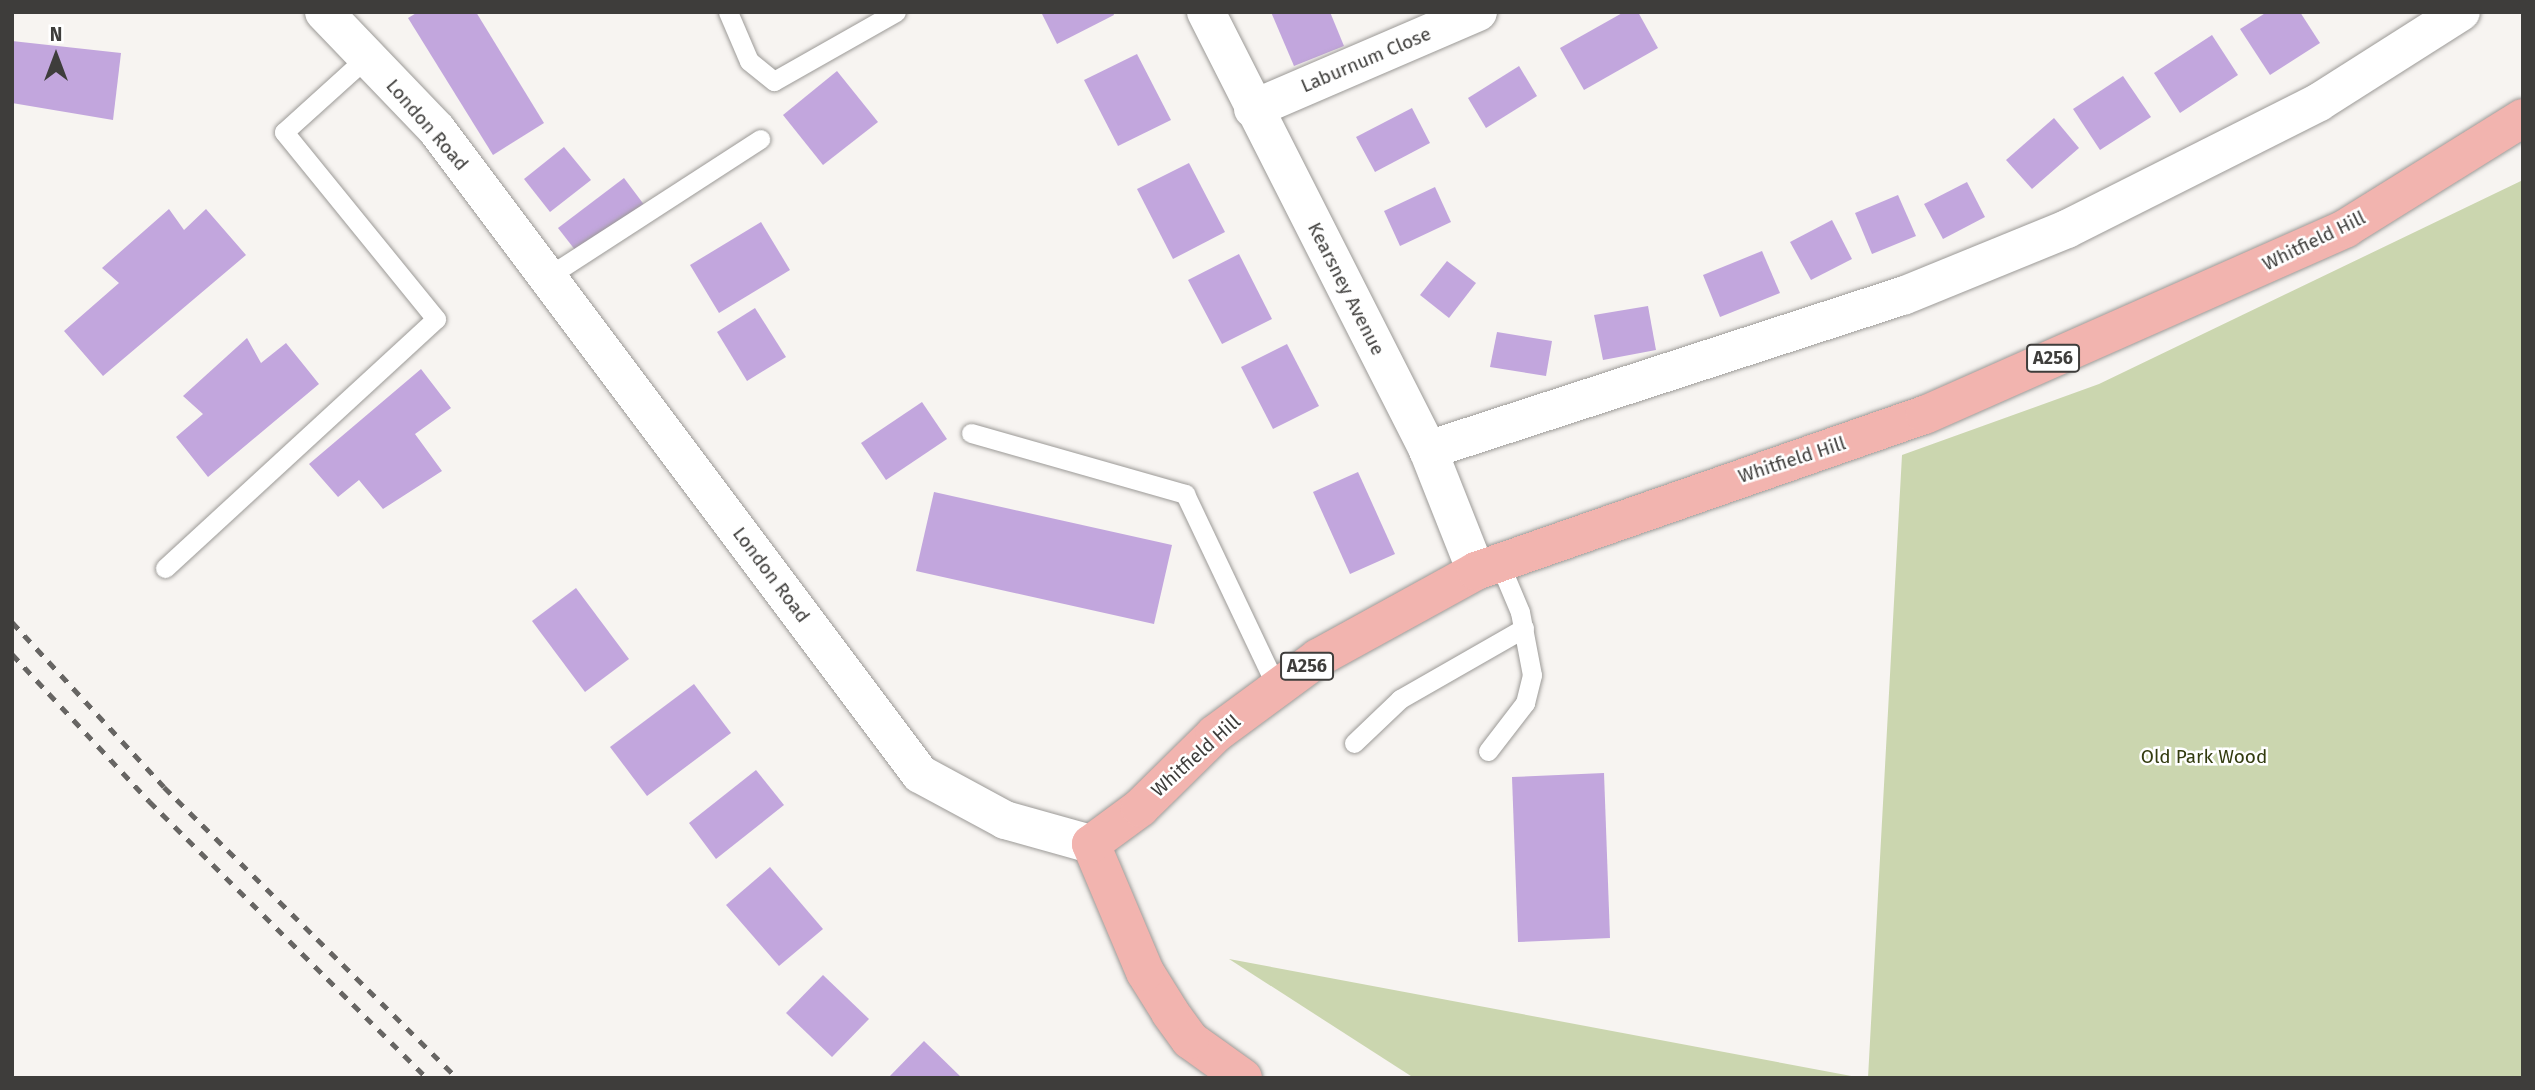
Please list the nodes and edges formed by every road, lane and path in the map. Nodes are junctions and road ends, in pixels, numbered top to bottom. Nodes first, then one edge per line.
1 (324, 12) edge
2 (728, 12) edge
3 (897, 12) edge
4 (1206, 12) edge
5 (1478, 12) edge
6 (2461, 12) edge
7 (367, 57) junction
8 (1254, 109) junction
9 (2523, 118) edge
10 (760, 139) dead end
11 (547, 277) junction
12 (971, 433) dead end
13 (1428, 450) junction
14 (1487, 566) junction
15 (165, 568) dead end
16 (1524, 628) junction
17 (1277, 688) junction
18 (1354, 743) dead end
19 (1488, 751) dead end
20 (1091, 844) junction
21 (1243, 1078) edge

1 - 7 street, London Road
2 - 3 lane
4 - 8 street, Kearsney Avenue
5 - 8 street, Laburnum Close
6 - 13 street
7 - 11 street, London Road
7 - 15 lane
8 - 13 street, Kearsney Avenue
9 - 14 main road, Whitfield Hill / A256
10 - 11 lane
11 - 20 street, London Road
12 - 17 lane
13 - 14 street, Kearsney Avenue
14 - 16 lane
14 - 17 main road, Whitfield Hill / A256
16 - 18 lane
16 - 19 lane
17 - 20 main road, Whitfield Hill / A256
20 - 21 main road

